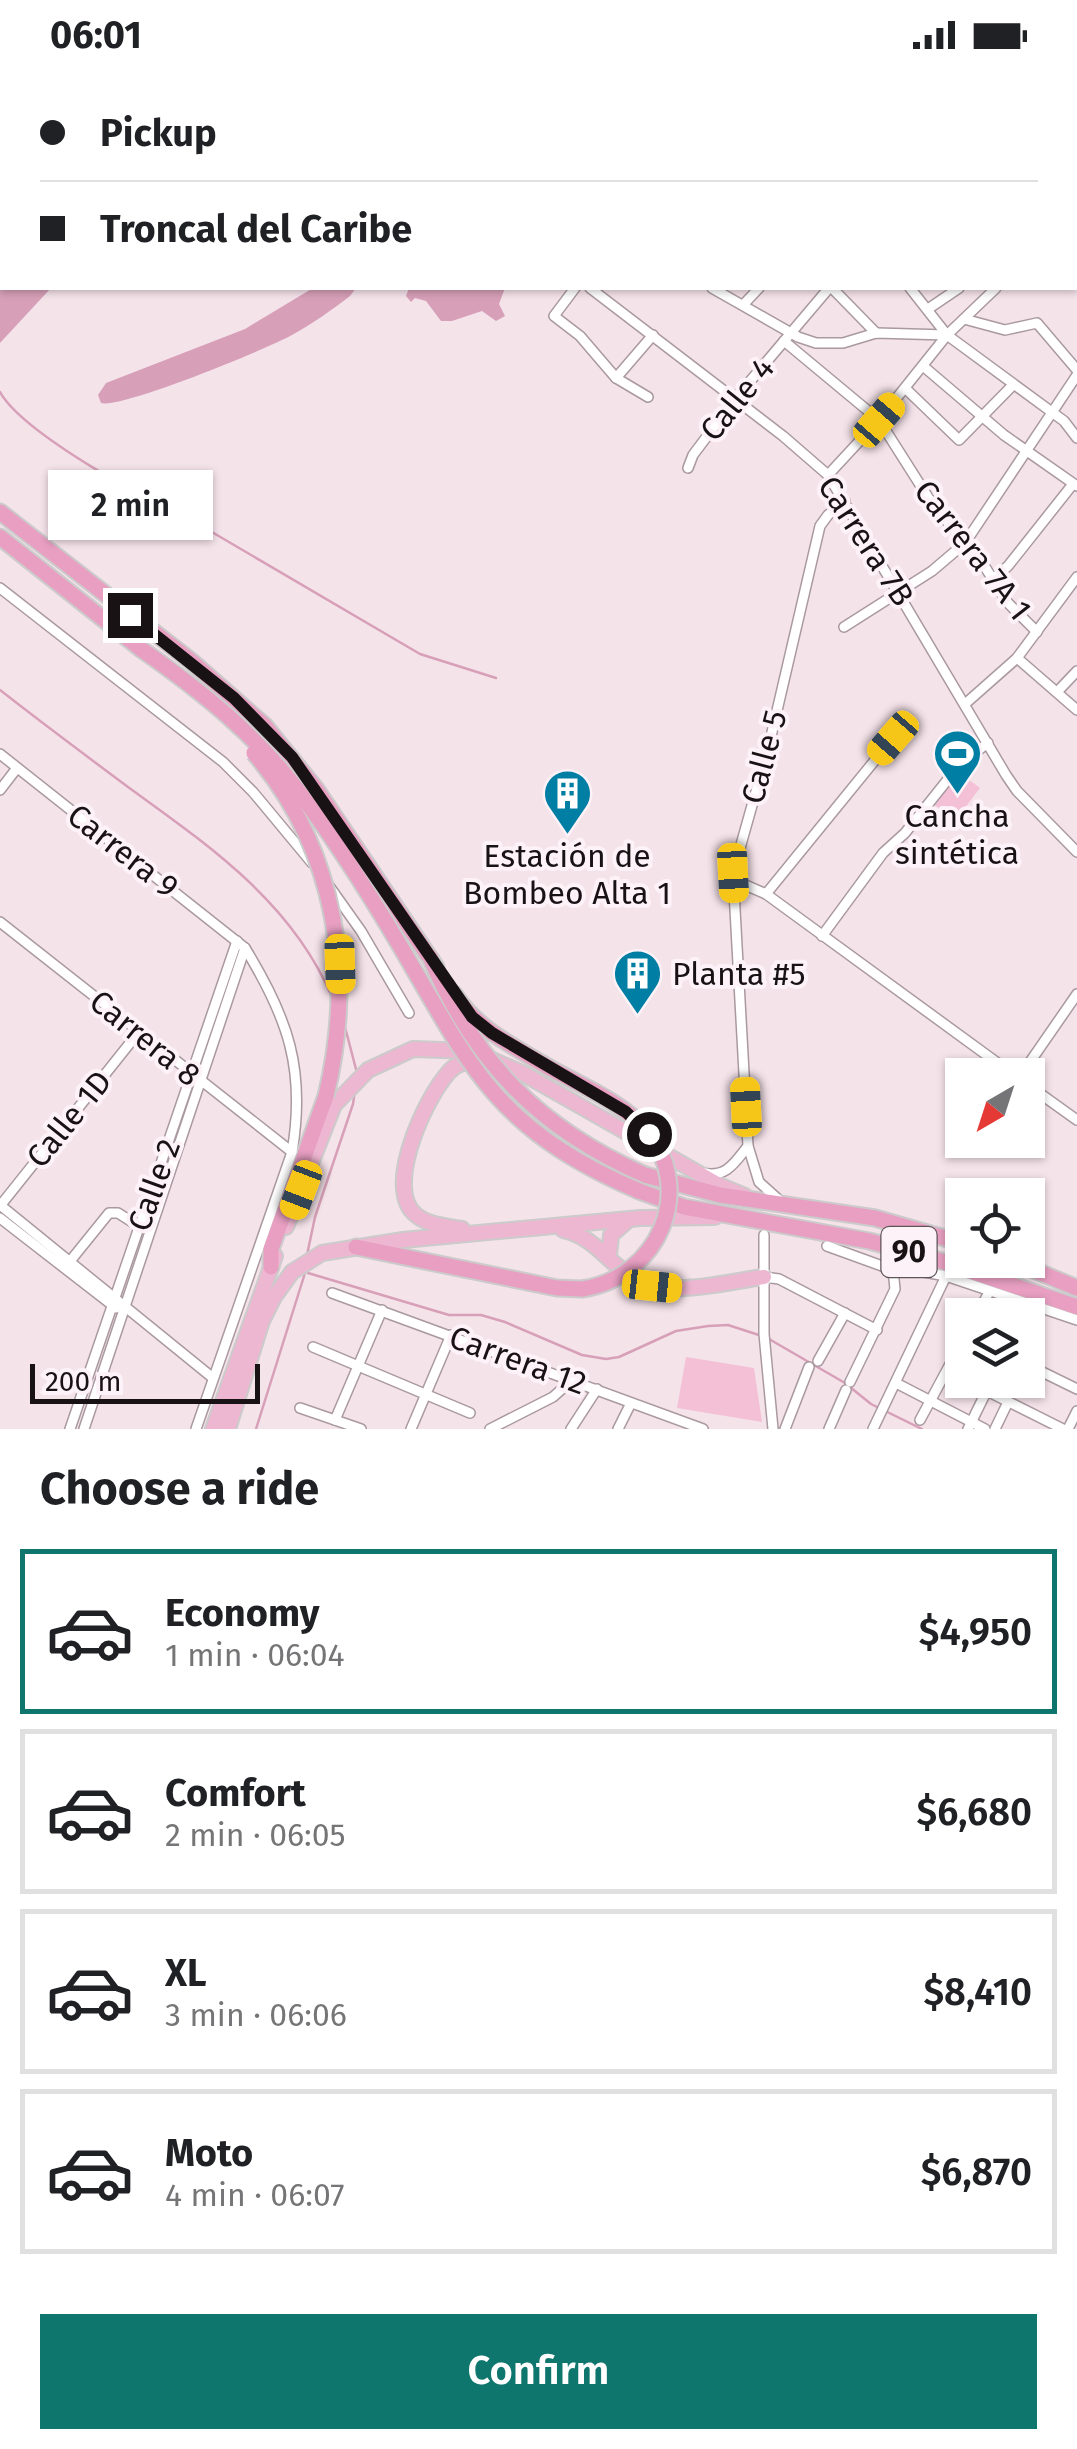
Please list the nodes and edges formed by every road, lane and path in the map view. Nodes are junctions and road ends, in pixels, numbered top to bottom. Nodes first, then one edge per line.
1 (574, 290) edge
2 (593, 290) edge
3 (716, 290) edge
4 (757, 290) edge
5 (828, 290) edge
6 (832, 290) edge
7 (912, 290) edge
8 (956, 290) edge
9 (992, 290) edge
10 (743, 305) junction
11 (928, 309) junction
12 (964, 319) junction
13 (876, 333) junction
14 (654, 335) junction
15 (947, 335) junction
16 (787, 337) junction
17 (923, 366) junction
18 (1077, 372) edge
19 (616, 378) junction
20 (1013, 385) junction
21 (906, 389) junction
22 (648, 397) dead end
23 (736, 399) junction
24 (1051, 411) junction
25 (981, 417) junction
26 (879, 420) junction
27 (1077, 438) edge
28 (1026, 451) junction
29 (688, 468) dead end
30 (828, 475) junction
31 (1075, 485) edge
32 (845, 501) junction
33 (0, 512) edge
34 (0, 538) edge
35 (964, 543) junction
36 (1077, 577) edge
37 (993, 578) junction
38 (0, 588) edge
39 (900, 593) junction
40 (844, 627) dead end
41 (1038, 632) junction
42 (141, 648) junction
43 (1017, 658) junction
44 (1077, 670) edge
45 (1057, 692) junction
46 (965, 704) junction
47 (1077, 710) edge
48 (893, 738) dead end
49 (988, 743) junction
50 (0, 754) edge
51 (18, 768) junction
52 (0, 790) edge
53 (1077, 852) edge
54 (733, 873) junction
55 (766, 894) junction
56 (0, 922) edge
57 (822, 936) junction
58 (241, 944) junction
59 (430, 958) junction
60 (1077, 994) edge
61 (408, 1010) dead end
62 (138, 1033) junction
63 (488, 1058) junction
64 (993, 1058) edge
65 (1030, 1058) edge
66 (196, 1079) junction
67 (1045, 1097) edge
68 (1077, 1120) edge
69 (748, 1146) junction
70 (292, 1152) junction
71 (691, 1169) junction
72 (755, 1200) junction
73 (784, 1202) junction
74 (0, 1205) edge
75 (0, 1218) edge
76 (626, 1220) junction
77 (750, 1221) junction
78 (553, 1227) junction
79 (144, 1228) junction
80 (484, 1233) junction
81 (764, 1235) dead end
82 (945, 1237) edge
83 (828, 1246) dead end
84 (348, 1249) junction
85 (609, 1256) junction
86 (70, 1260) junction
87 (270, 1267) junction
88 (895, 1268) junction
89 (1045, 1275) edge
90 (945, 1276) edge
91 (764, 1277) junction
92 (945, 1278) edge
93 (951, 1278) edge
94 (1077, 1288) edge
95 (989, 1292) junction
96 (332, 1293) dead end
97 (986, 1298) edge
98 (1001, 1298) edge
99 (113, 1300) junction
100 (124, 1308) junction
101 (1077, 1308) edge
102 (382, 1310) junction
103 (844, 1312) junction
104 (1045, 1314) edge
105 (1077, 1320) edge
106 (877, 1330) junction
107 (451, 1335) junction
108 (312, 1347) dead end
109 (357, 1367) junction
110 (1045, 1373) edge
111 (945, 1374) edge
112 (214, 1378) junction
113 (572, 1380) junction
114 (896, 1383) junction
115 (597, 1389) junction
116 (1077, 1389) edge
117 (424, 1394) junction
118 (984, 1398) edge
119 (1000, 1398) edge
120 (932, 1399) junction
121 (631, 1402) junction
122 (1008, 1402) junction
123 (300, 1408) dead end
124 (1077, 1411) edge
125 (470, 1414) dead end
126 (669, 1416) junction
127 (335, 1420) junction
128 (920, 1420) dead end
129 (1043, 1425) edge
130 (970, 1426) edge
131 (348, 1427) edge
132 (70, 1429) edge
133 (84, 1429) edge
134 (196, 1429) edge
135 (213, 1429) edge
136 (228, 1429) edge
137 (360, 1429) edge
138 (411, 1429) edge
139 (490, 1429) edge
140 (571, 1429) edge
141 (618, 1429) edge
142 (662, 1429) edge
143 (703, 1429) edge
144 (773, 1429) edge
145 (785, 1429) edge
146 (828, 1429) edge
147 (874, 1429) edge
148 (985, 1429) edge
149 (995, 1429) edge
150 (1066, 1429) edge

1 - 19 street
2 - 14 street, Carrera 7B
3 - 10 street
4 - 10 street
5 - 16 street, Calle 4
6 - 13 street
7 - 11 street
8 - 11 street
9 - 12 street
10 - 16 street
11 - 15 street
12 - 15 street
12 - 18 street
13 - 15 street
13 - 16 street
14 - 19 street
14 - 23 street, Carrera 7B
15 - 17 street
15 - 20 street
16 - 23 street, Calle 4
16 - 26 street, Carrera 7A 1
17 - 21 street
17 - 25 street
18 - 24 street
19 - 22 street
20 - 24 street
20 - 25 street
21 - 25 street
21 - 26 street
23 - 29 street, Calle 4
23 - 30 street, Carrera 7B
24 - 27 street
24 - 28 street
25 - 28 street
26 - 30 street
26 - 35 street, Carrera 7A 1
28 - 31 street
28 - 35 street
30 - 32 street, Carrera 7B
31 - 37 street
32 - 39 street, Carrera 7B
32 - 54 street, Calle 5
33 - 59 highway, 90
34 - 42 highway, 90
35 - 37 street, Carrera 7A 1
35 - 39 street
36 - 41 street
37 - 41 street, Carrera 7A 1
38 - 61 street
39 - 40 street
39 - 46 street, Carrera 7B
41 - 43 street
42 - 77 highway, 90, bridge
42 - 87 highway, bridge
43 - 45 street, Carrera 7A 1
43 - 46 street
44 - 45 street
45 - 47 street, Carrera 7A 1
46 - 49 street, Carrera 7B
48 - 55 street
49 - 53 street, Carrera 7B
49 - 57 street
50 - 51 street, Carrera 9
51 - 52 street
51 - 58 street, Carrera 9
54 - 55 street
54 - 69 street, Calle 5
55 - 57 street
56 - 62 street, Carrera 8
57 - 64 street
58 - 66 street, Calle 2
58 - 70 street
59 - 72 highway, 90, bridge
59 - 84 highway, bridge
60 - 65 street
62 - 66 street, Carrera 8
62 - 74 street, Calle 1D
63 - 71 main road
63 - 80 main road
63 - 87 main road
66 - 70 street, Carrera 8
66 - 79 street, Calle 2
67 - 68 street
69 - 71 street
69 - 73 street, Calle 5
70 - 112 street
71 - 72 main road
72 - 73 highway, 90
73 - 82 highway, 90
74 - 86 street
75 - 99 street
76 - 77 main road
76 - 78 main road
76 - 85 main road
77 - 101 highway, 90
78 - 80 main road
78 - 85 main road
79 - 86 street
79 - 99 street, Calle 2
79 - 100 street, Calle 2
80 - 84 main road
81 - 91 street
83 - 88 street
84 - 136 main road
85 - 91 main road
86 - 99 street
87 - 135 main road
88 - 90 street
88 - 106 street
89 - 94 highway
91 - 103 street
91 - 144 street
92 - 114 street
93 - 95 street
95 - 97 street
95 - 98 street
96 - 102 street, Carrera 12
99 - 100 street
99 - 132 street, Calle 2
100 - 112 street
100 - 133 street, Calle 2
102 - 107 street, Carrera 12
102 - 109 street
103 - 106 street
103 - 145 street
104 - 105 street
106 - 146 street
107 - 113 street, Carrera 12
107 - 117 street
108 - 109 street
109 - 117 street
109 - 127 street
110 - 116 street
111 - 120 street
112 - 134 street
113 - 115 street, Carrera 12
113 - 139 street
114 - 120 street
114 - 147 street
115 - 121 street, Carrera 12
115 - 140 street
117 - 125 street
117 - 138 street
118 - 130 street
119 - 122 street
120 - 128 street
120 - 130 street
121 - 126 street, Carrera 12
121 - 141 street
122 - 129 street
122 - 149 street
123 - 127 street
124 - 150 street
126 - 142 street
126 - 143 street, Carrera 12
127 - 131 street
129 - 150 street
130 - 148 street
131 - 137 street

